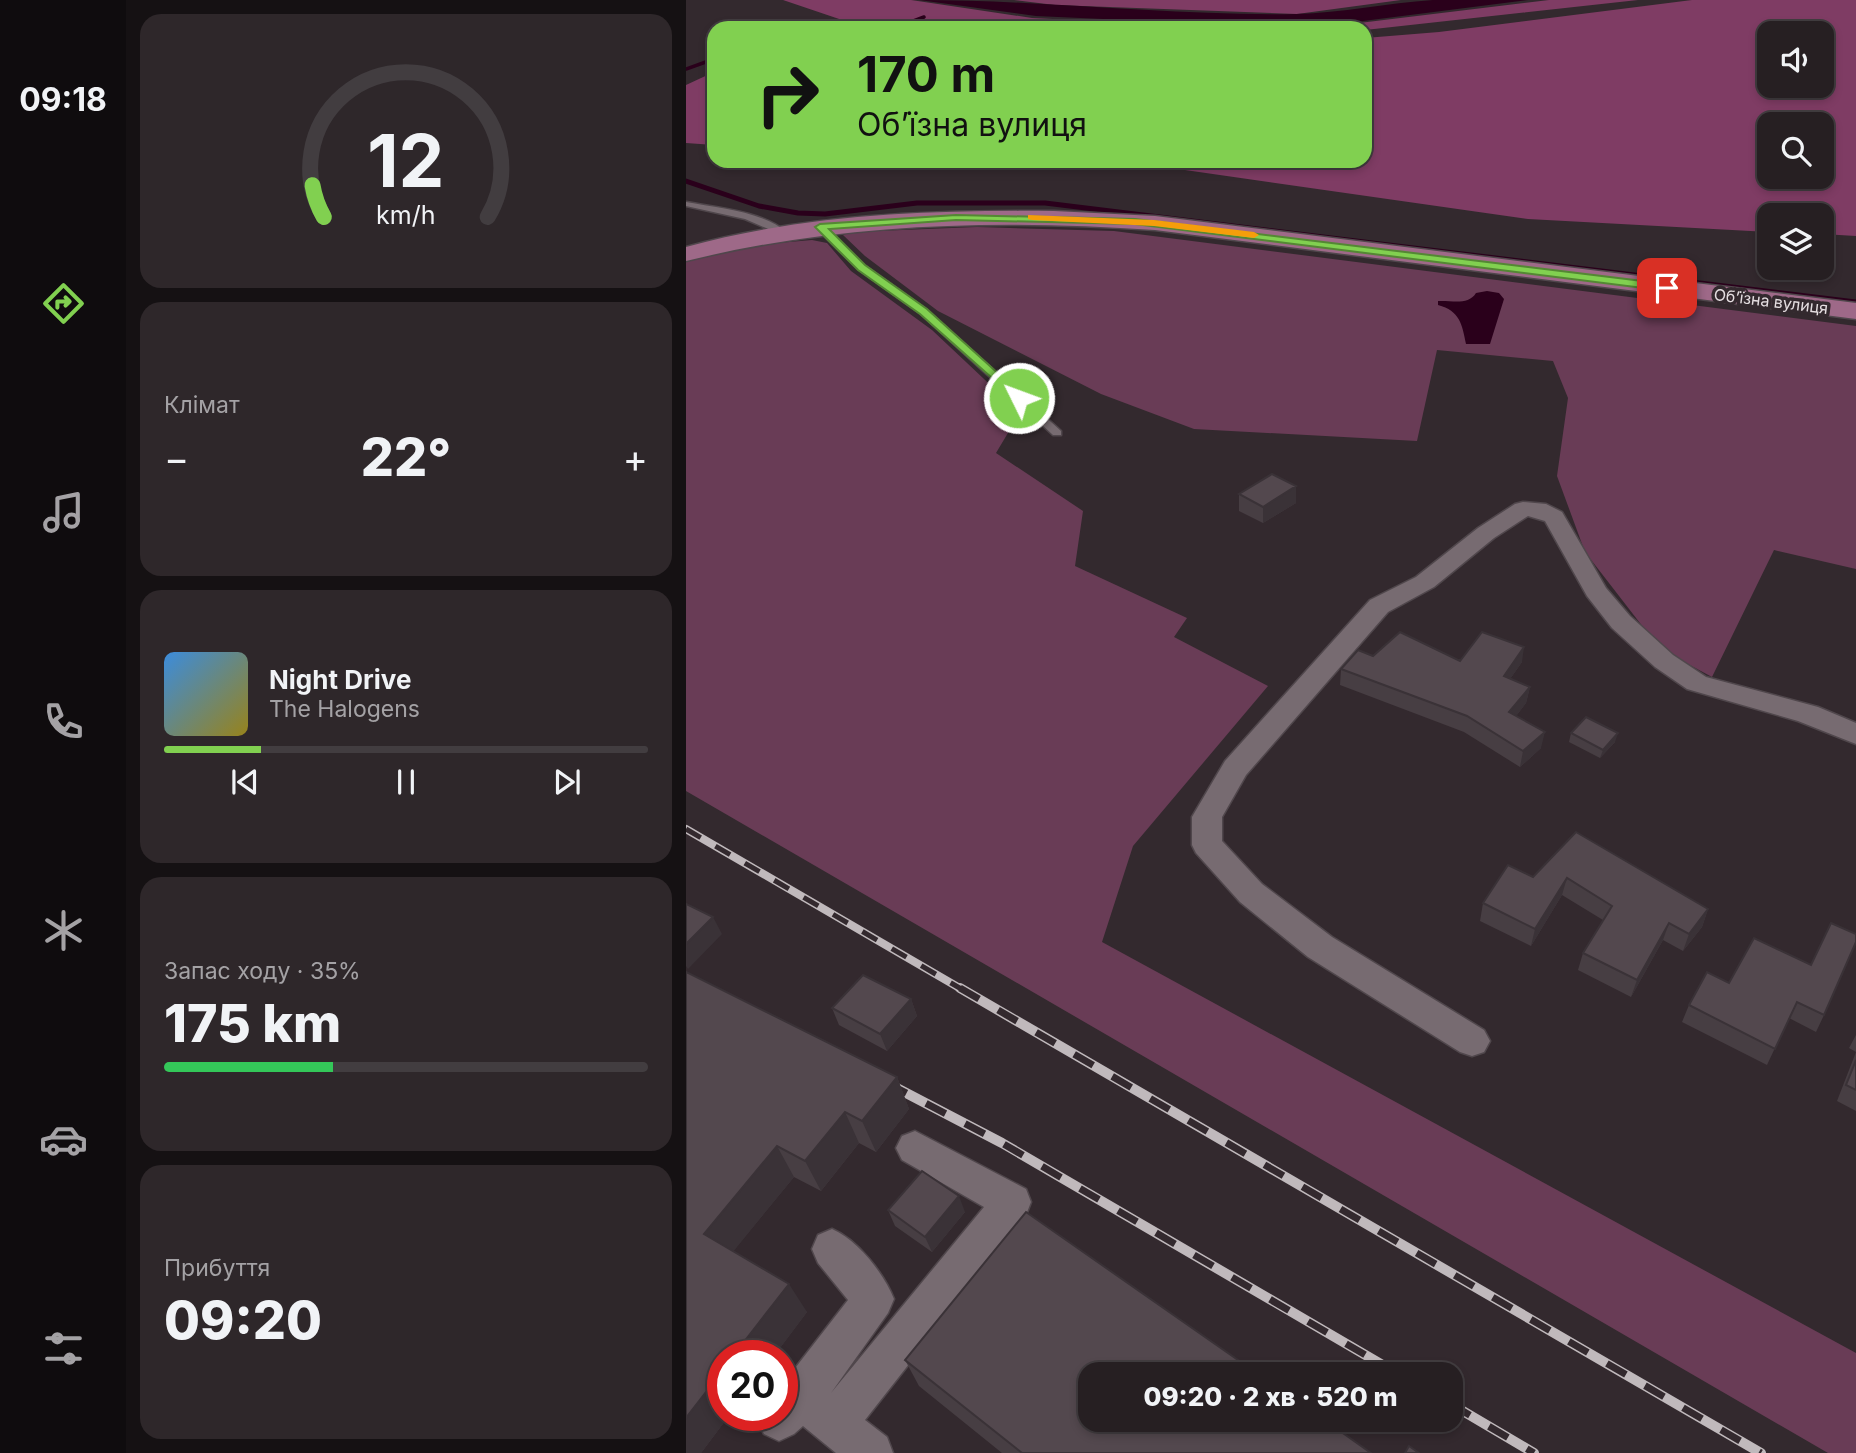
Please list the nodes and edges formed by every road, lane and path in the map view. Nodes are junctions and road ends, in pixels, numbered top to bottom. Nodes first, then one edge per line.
1 (686, 204) edge
2 (820, 227) junction
3 (783, 232) junction
4 (686, 254) edge
5 (1856, 311) edge
6 (1057, 433) dead end
7 (1856, 734) edge
8 (1472, 1041) dead end
9 (915, 1147) dead end
10 (832, 1249) dead end
11 (874, 1299) junction
12 (914, 1324) junction
13 (834, 1423) junction
14 (871, 1453) edge

1 - 3 lane
2 - 3 main road, Обʼїзна вулиця
2 - 5 main road, Обʼїзна вулиця
2 - 6 lane
3 - 4 main road, Обʼїзна вулиця
7 - 8 street
9 - 12 street
10 - 11 street
11 - 12 street
11 - 13 street
12 - 13 street
13 - 14 street

